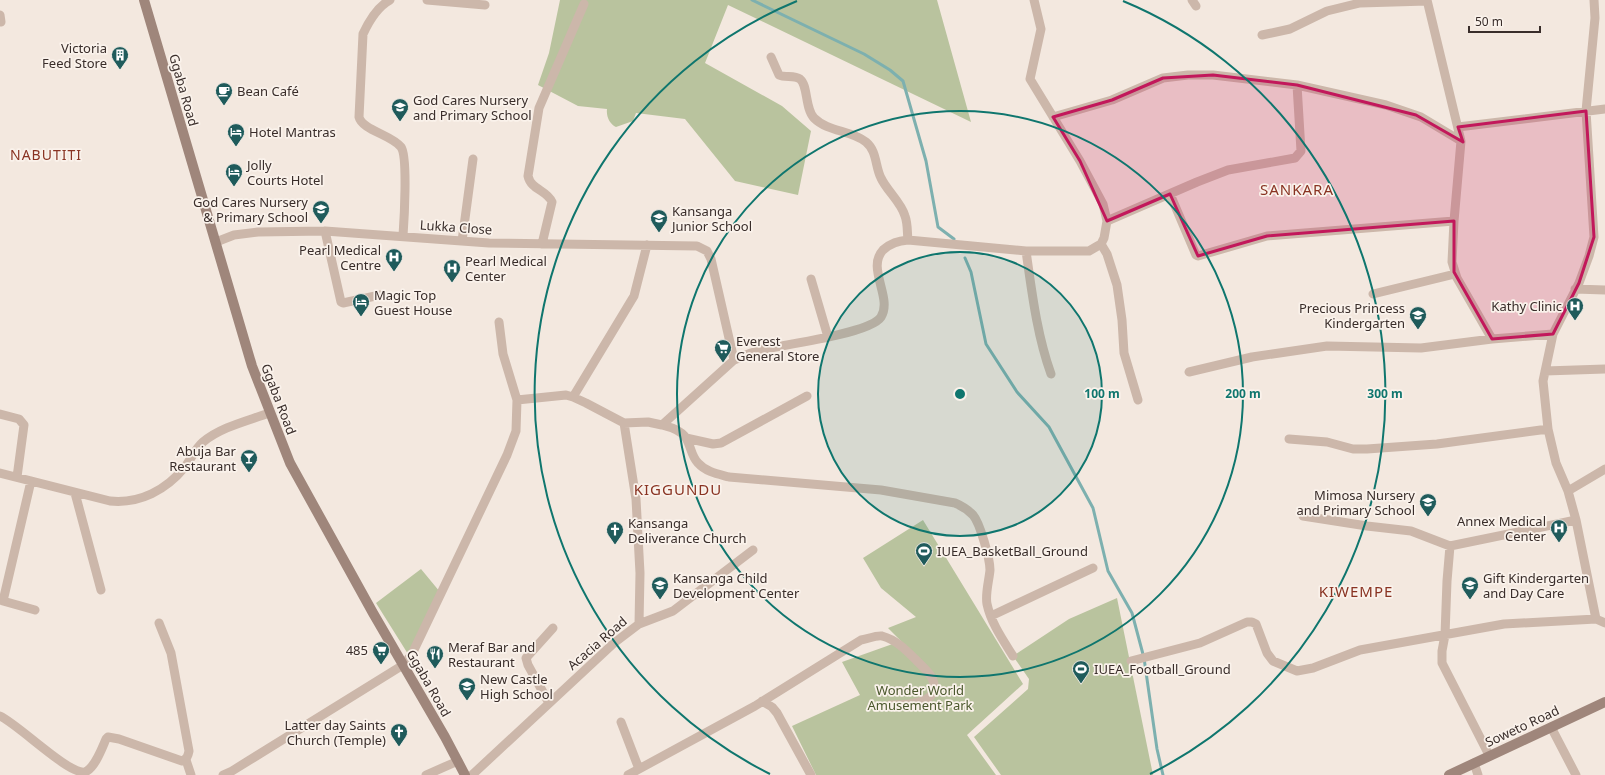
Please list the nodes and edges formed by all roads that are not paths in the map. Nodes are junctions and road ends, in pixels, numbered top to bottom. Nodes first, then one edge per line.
1 (144, 0) edge
2 (390, 0) edge
3 (427, 0) edge
4 (1034, 0) edge
5 (1427, 0) edge
6 (1594, 0) edge
7 (584, 4) dead end
8 (486, 5) dead end
9 (1262, 35) dead end
10 (771, 57) dead end
11 (1297, 85) junction
12 (1605, 109) edge
13 (1586, 111) junction
14 (1053, 117) junction
15 (1458, 127) junction
16 (1461, 141) junction
17 (473, 158) dead end
18 (1170, 194) junction
19 (1107, 221) junction
20 (1454, 221) junction
21 (325, 231) junction
22 (403, 236) junction
23 (462, 240) junction
24 (908, 240) junction
25 (216, 242) junction
26 (542, 244) junction
27 (1100, 244) junction
28 (647, 245) junction
29 (1026, 251) junction
30 (1456, 274) junction
31 (812, 279) dead end
32 (1576, 289) junction
33 (1605, 290) edge
34 (380, 294) dead end
35 (1373, 294) dead end
36 (499, 322) dead end
37 (1553, 334) junction
38 (828, 337) junction
39 (1492, 339) junction
40 (734, 360) junction
41 (1605, 369) edge
42 (1545, 370) junction
43 (1189, 372) dead end
44 (1052, 374) dead end
45 (807, 396) dead end
46 (573, 397) junction
47 (517, 400) junction
48 (1138, 400) dead end
49 (269, 413) junction
50 (0, 414) edge
51 (624, 423) junction
52 (662, 425) junction
53 (1548, 429) junction
54 (686, 438) junction
55 (1289, 439) dead end
56 (1605, 469) edge
57 (0, 474) edge
58 (17, 477) junction
59 (31, 481) junction
60 (1568, 491) junction
61 (76, 493) junction
62 (1303, 516) dead end
63 (1576, 520) junction
64 (1450, 546) junction
65 (754, 550) dead end
66 (1093, 568) dead end
67 (101, 590) dead end
68 (1, 606) edge
69 (35, 610) dead end
70 (991, 616) junction
71 (1601, 621) edge
72 (159, 623) dead end
73 (639, 624) junction
74 (554, 628) dead end
75 (1445, 635) junction
76 (1013, 656) dead end
77 (1131, 661) dead end
78 (403, 665) junction
79 (762, 701) junction
80 (1605, 702) edge
81 (549, 703) junction
82 (890, 706) dead end
83 (0, 716) edge
84 (621, 722) dead end
85 (1551, 727) junction
86 (1489, 755) junction
87 (186, 760) junction
88 (458, 761) junction
89 (1474, 763) junction
90 (639, 769) junction
91 (191, 775) edge
92 (222, 775) edge
93 (426, 775) edge
94 (466, 775) edge
95 (472, 775) edge
96 (628, 775) edge
97 (811, 775) edge
98 (1449, 775) edge
99 (1478, 775) edge
100 (1576, 775) edge

1 - 25 main road, Ggaba Road
2 - 22 street
3 - 8 street
4 - 14 street
5 - 9 street
5 - 15 street
6 - 13 street
7 - 26 street
10 - 24 street
11 - 14 street
11 - 16 street
11 - 18 street
12 - 13 street
13 - 15 street
13 - 32 street
14 - 19 street
15 - 16 street
16 - 20 street
17 - 23 street
18 - 19 street
18 - 20 street
19 - 27 street
20 - 30 street
21 - 22 street, Lukka Close
21 - 25 street, Lukka Close
21 - 34 street
22 - 23 street, Lukka Close
23 - 26 street, Lukka Close
24 - 29 street
24 - 38 street
25 - 49 main road, Ggaba Road
26 - 28 street, Lukka Close
27 - 29 street
27 - 48 street
28 - 40 street, Lukka Close
28 - 46 street
29 - 44 street
30 - 35 street
30 - 39 street
31 - 38 street
32 - 33 street
32 - 37 street
36 - 47 street
37 - 39 street
37 - 42 street
38 - 40 street
39 - 43 street
40 - 52 street
41 - 42 street
42 - 53 street
45 - 54 street
46 - 47 street
46 - 51 street
47 - 78 street
49 - 61 street
49 - 78 main road, Ggaba Road
50 - 58 street
51 - 52 street
51 - 73 street
52 - 54 street
53 - 55 street
53 - 60 street
54 - 70 street
56 - 60 street
57 - 58 street
58 - 59 street
59 - 61 street
59 - 68 street
60 - 63 street
61 - 67 street
62 - 64 street
63 - 64 street
63 - 71 street
64 - 75 street
65 - 73 street, Acacia Road
66 - 70 street
68 - 69 street
70 - 76 street
71 - 75 street
72 - 87 street
73 - 81 street, Acacia Road
74 - 81 street
75 - 77 street
75 - 86 street
78 - 88 main road, Ggaba Road
78 - 92 street
79 - 82 street
79 - 90 street
79 - 97 street
80 - 85 main road, Soweto Road
81 - 95 street, Acacia Road
83 - 87 street
84 - 90 street
85 - 86 main road, Soweto Road
85 - 100 street
86 - 89 main road, Soweto Road
87 - 91 street
88 - 93 street
88 - 94 main road, Ggaba Road
89 - 98 main road, Soweto Road
89 - 99 street
90 - 96 street

